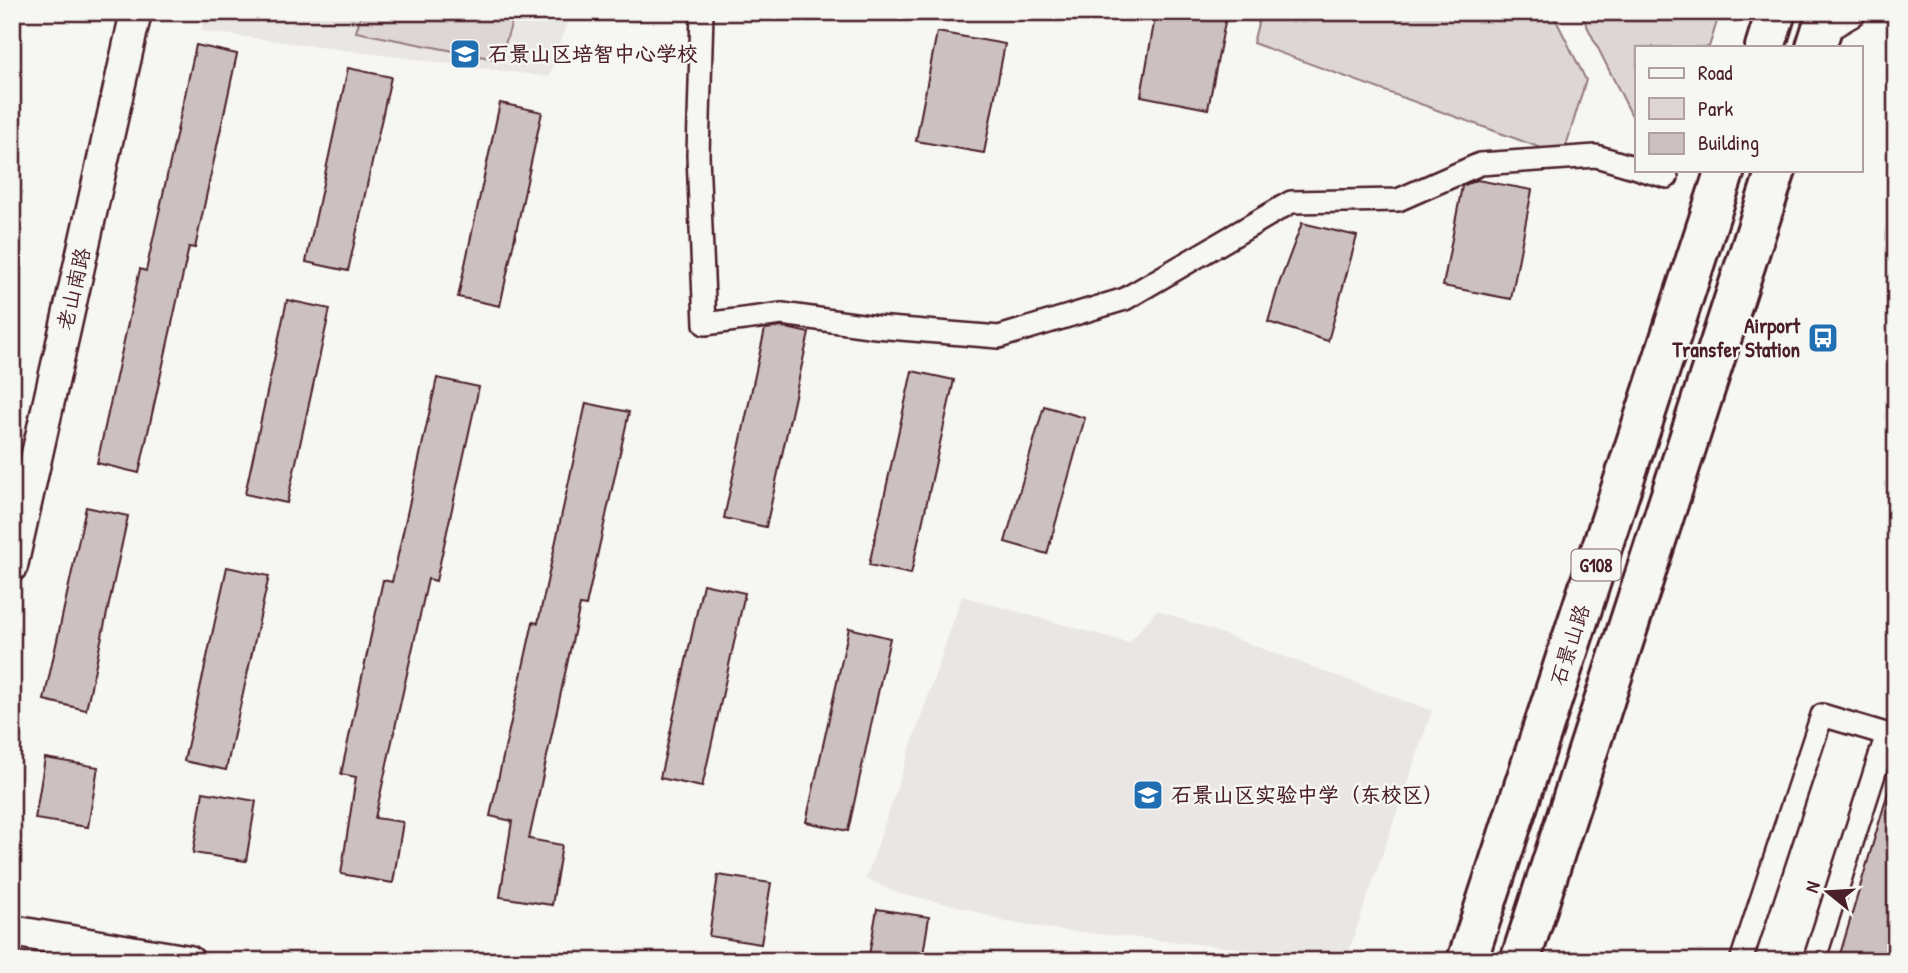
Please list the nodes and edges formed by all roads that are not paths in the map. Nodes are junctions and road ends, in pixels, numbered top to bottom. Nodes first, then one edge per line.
1 (136, 12) edge
2 (702, 12) edge
3 (1776, 12) edge
4 (1765, 46) edge
5 (1635, 167) edge
6 (1649, 172) edge
7 (1724, 172) edge
8 (1775, 172) edge
9 (1667, 177) dead end
10 (12, 566) edge
11 (1891, 736) edge
12 (12, 932) edge
13 (190, 961) edge
14 (1467, 961) edge
15 (1520, 961) edge
16 (1741, 961) edge
17 (1814, 961) edge

1 - 10 main road, 老山南路
2 - 5 street
3 - 4 highway
6 - 9 street
7 - 14 highway, 石景山路 / G108
8 - 15 highway, G108
11 - 16 street
11 - 17 street
12 - 13 main road

